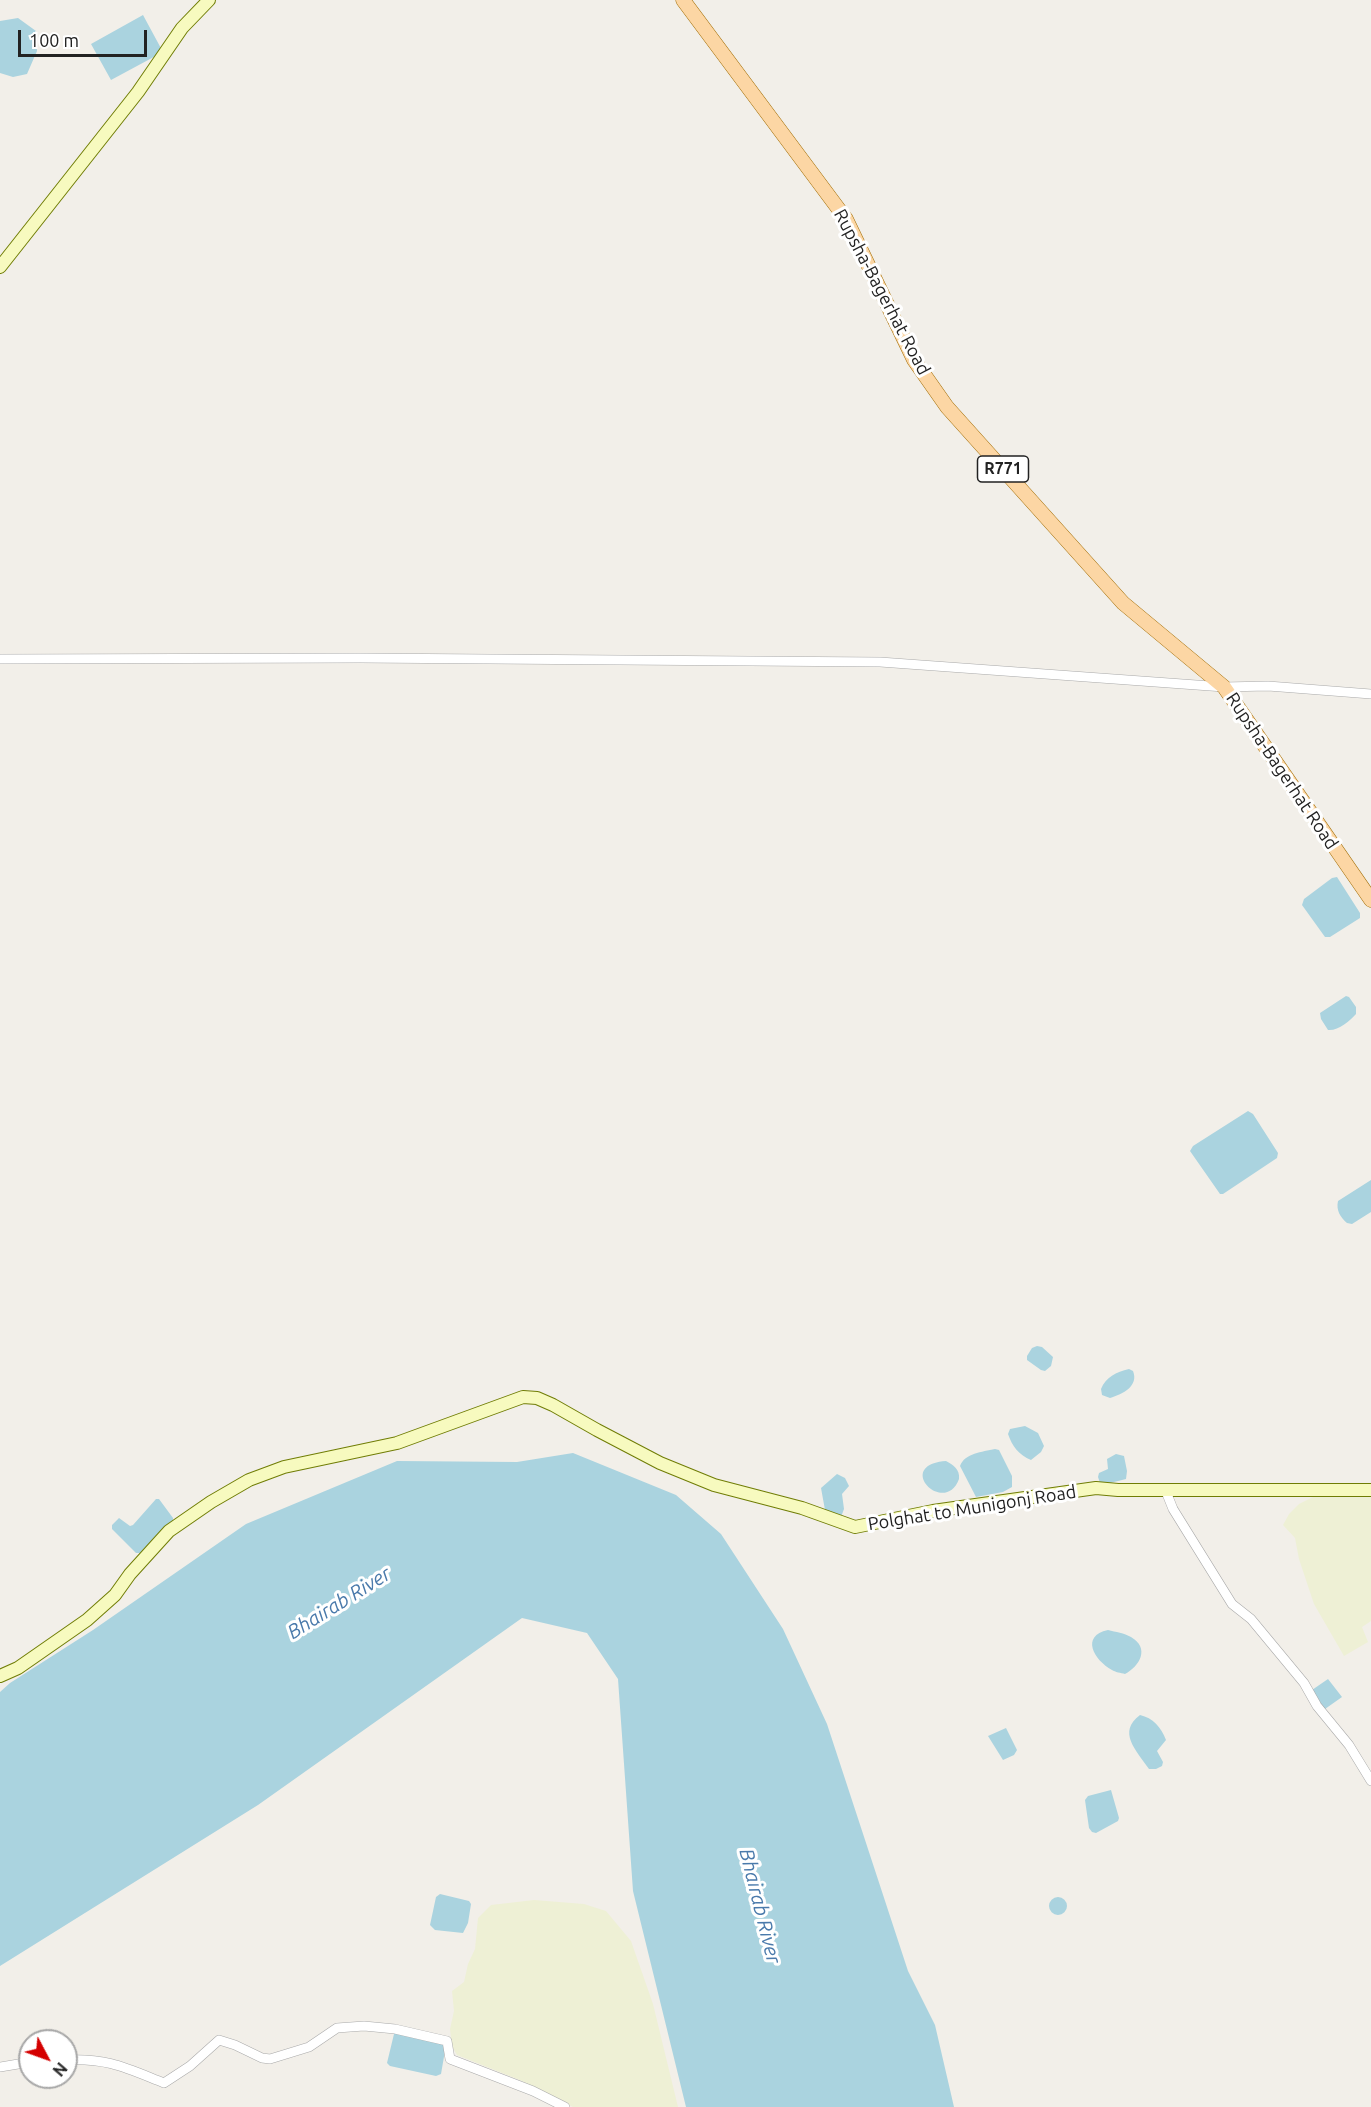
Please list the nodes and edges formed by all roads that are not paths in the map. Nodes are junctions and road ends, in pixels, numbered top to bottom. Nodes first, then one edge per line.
1 (209, 0) edge
2 (683, 0) edge
3 (0, 267) edge
4 (0, 659) edge
5 (1224, 687) junction
6 (1371, 694) edge
7 (1371, 900) edge
8 (1165, 1490) junction
9 (1371, 1490) edge
10 (0, 1676) edge
11 (1371, 1781) edge
12 (78, 2060) edge
13 (18, 2064) edge
14 (0, 2067) edge
15 (565, 2107) edge

1 - 3 street
2 - 5 main road, Rupsha-Bagerhat Road / R771
4 - 5 street
5 - 6 street
5 - 7 main road, Rupsha-Bagerhat Road / R771
8 - 9 street, Polghat to Munigonj Road
8 - 10 street, Polghat to Munigonj Road
8 - 11 street
12 - 15 street
13 - 14 street

